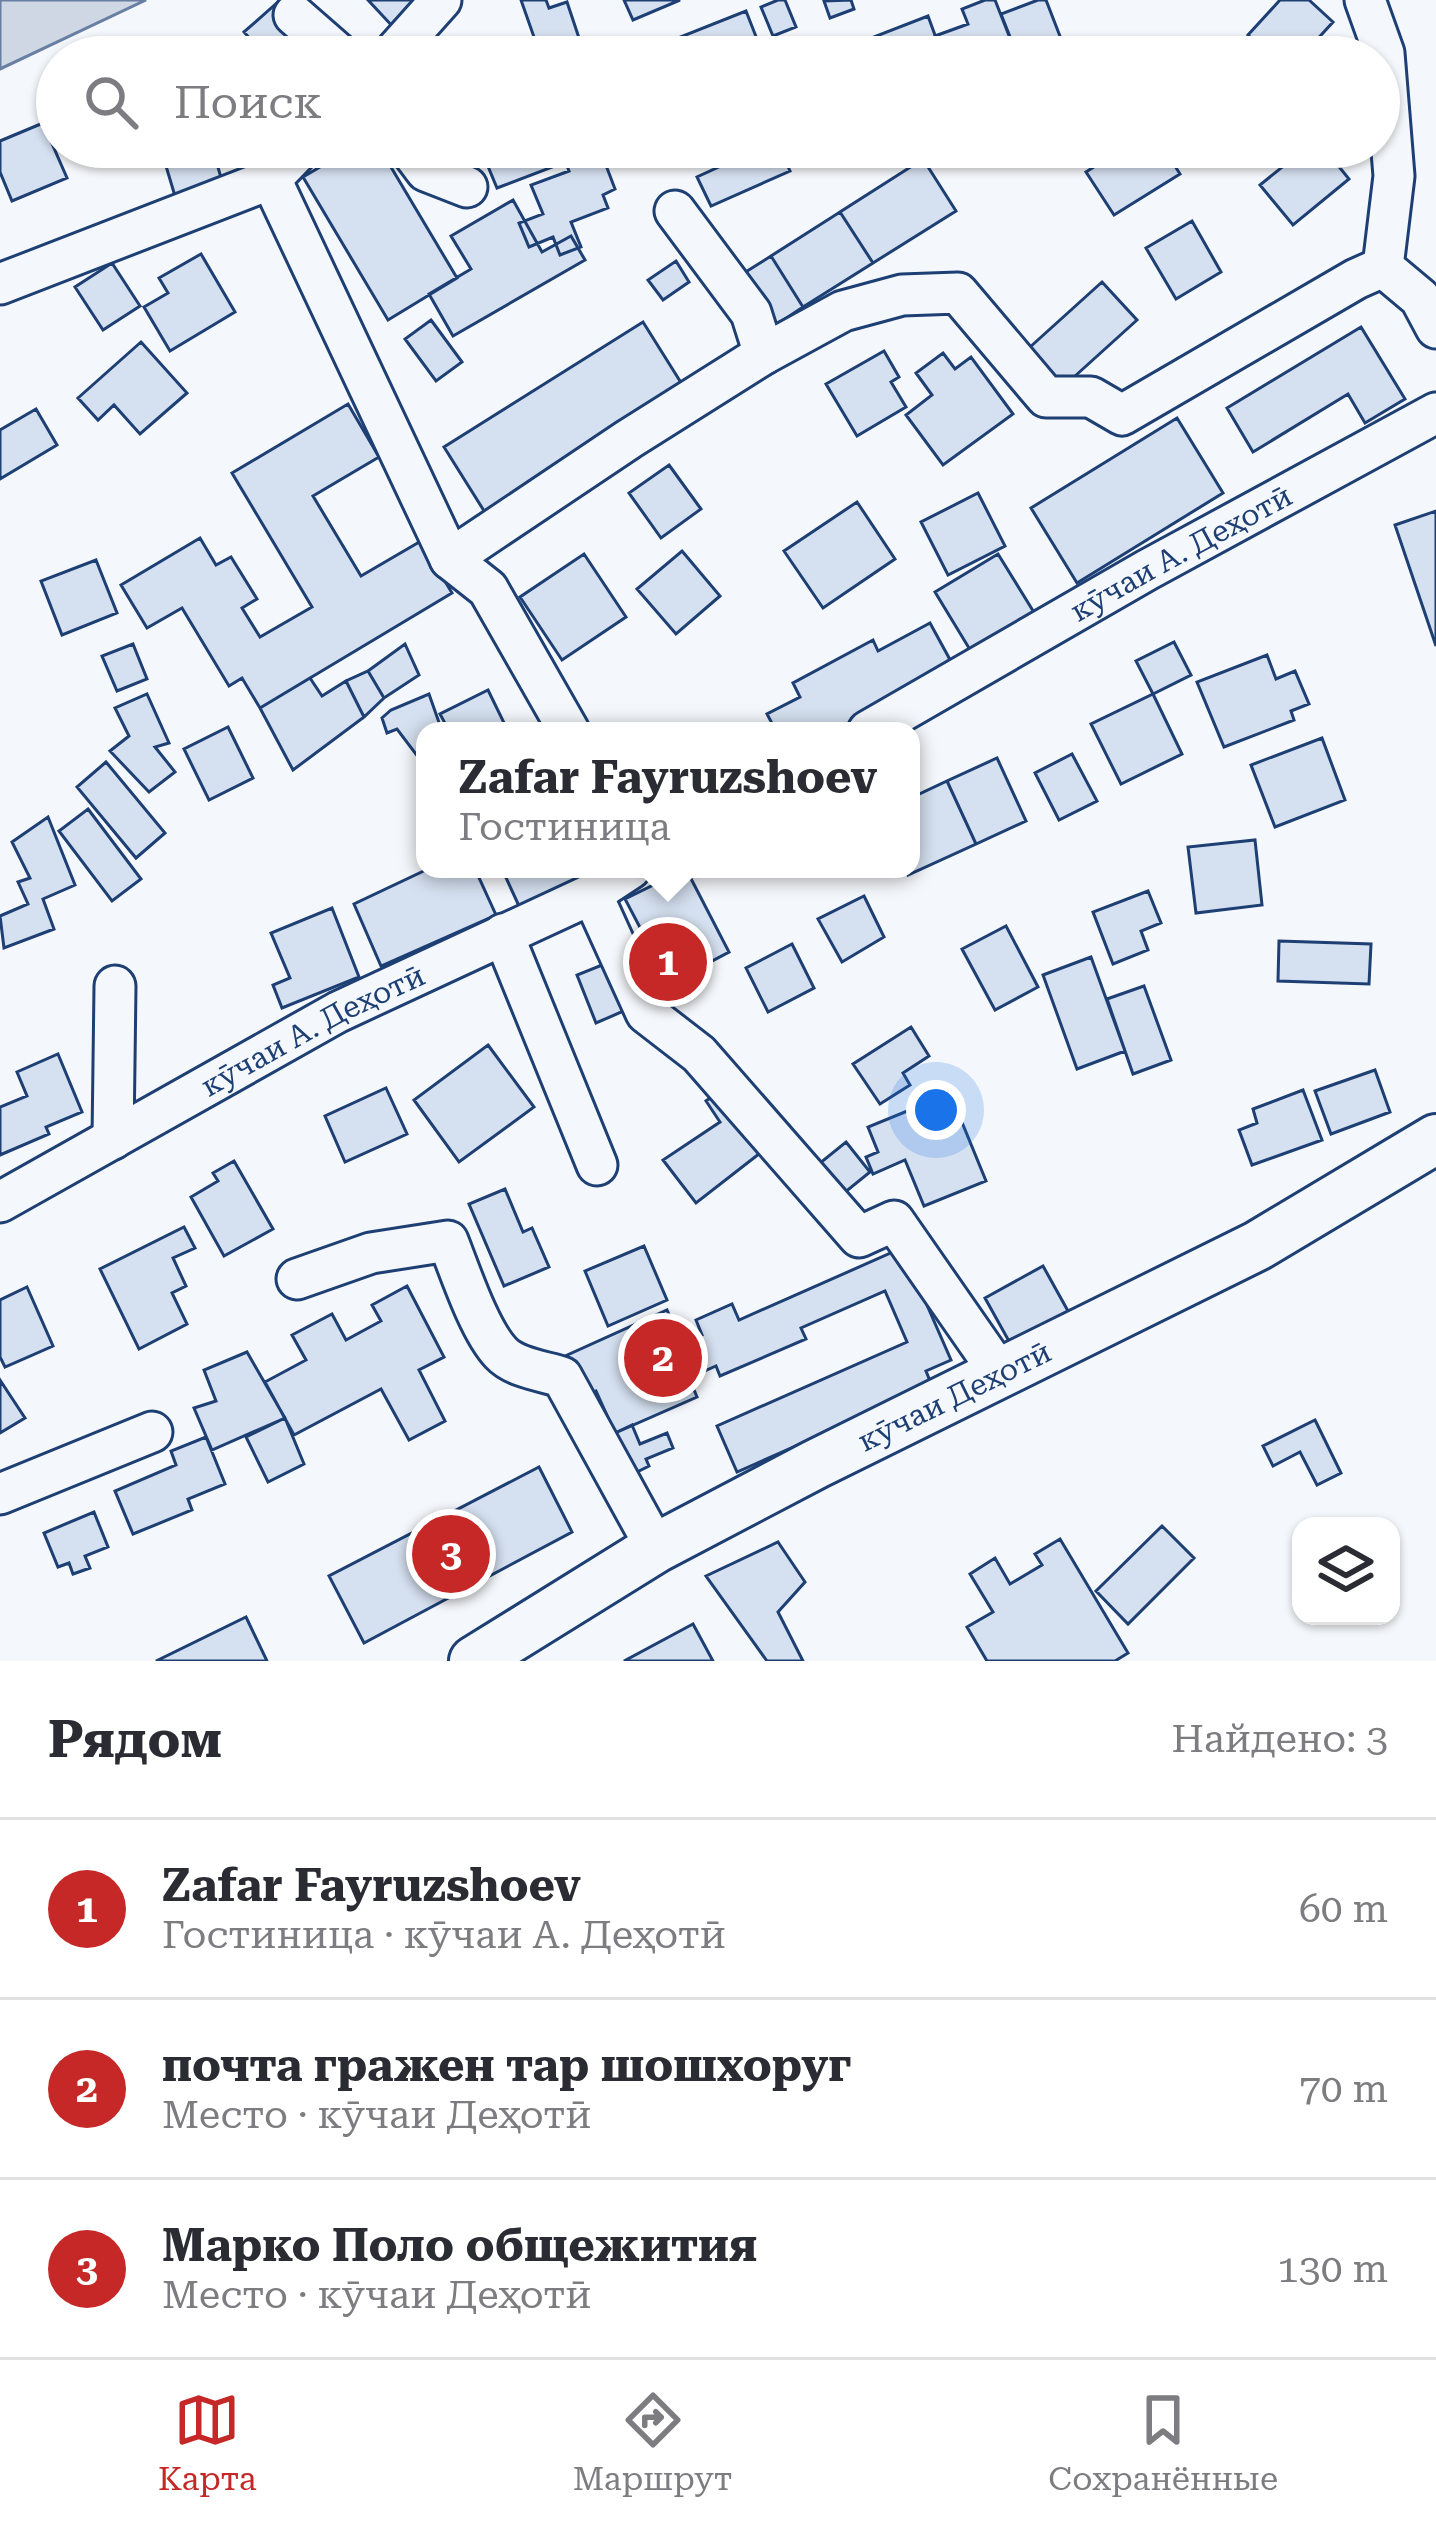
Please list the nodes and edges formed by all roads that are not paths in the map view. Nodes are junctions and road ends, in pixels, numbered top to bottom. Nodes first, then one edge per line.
1 (441, 0) edge
2 (1365, 0) edge
3 (295, 15) dead end
4 (318, 36) edge
5 (409, 36) edge
6 (1378, 36) edge
7 (282, 168) edge
8 (424, 168) edge
9 (1393, 168) edge
10 (271, 179) junction
11 (467, 187) dead end
12 (676, 211) dead end
13 (1383, 267) junction
14 (0, 284) edge
15 (1436, 328) edge
16 (764, 354) junction
17 (1436, 413) edge
18 (450, 560) junction
19 (564, 722) edge
20 (884, 722) edge
21 (616, 878) edge
22 (592, 894) junction
23 (503, 934) junction
24 (115, 986) dead end
25 (113, 1138) junction
26 (1436, 1139) edge
27 (597, 1165) dead end
28 (0, 1202) edge
29 (297, 1279) dead end
30 (999, 1372) junction
31 (152, 1432) dead end
32 (0, 1494) edge
33 (656, 1548) junction
34 (474, 1661) edge

1 - 5 street
2 - 6 street
3 - 4 street
7 - 10 street
8 - 11 street
9 - 13 street
10 - 14 street
10 - 18 street
12 - 16 street
13 - 15 street
13 - 16 street
16 - 18 street
17 - 20 street, кӯчаи А. Деҳотӣ
18 - 19 street
21 - 22 street, кӯчаи А. Деҳотӣ
22 - 23 street, кӯчаи А. Деҳотӣ
22 - 30 street
23 - 25 street, кӯчаи А. Деҳотӣ
23 - 27 street
24 - 25 street
25 - 28 street, кӯчаи А. Деҳотӣ
26 - 30 main road, кӯчаи Деҳотӣ
29 - 33 street
30 - 33 main road, кӯчаи Деҳотӣ
31 - 32 street
33 - 34 main road, кӯчаи Деҳотӣ

